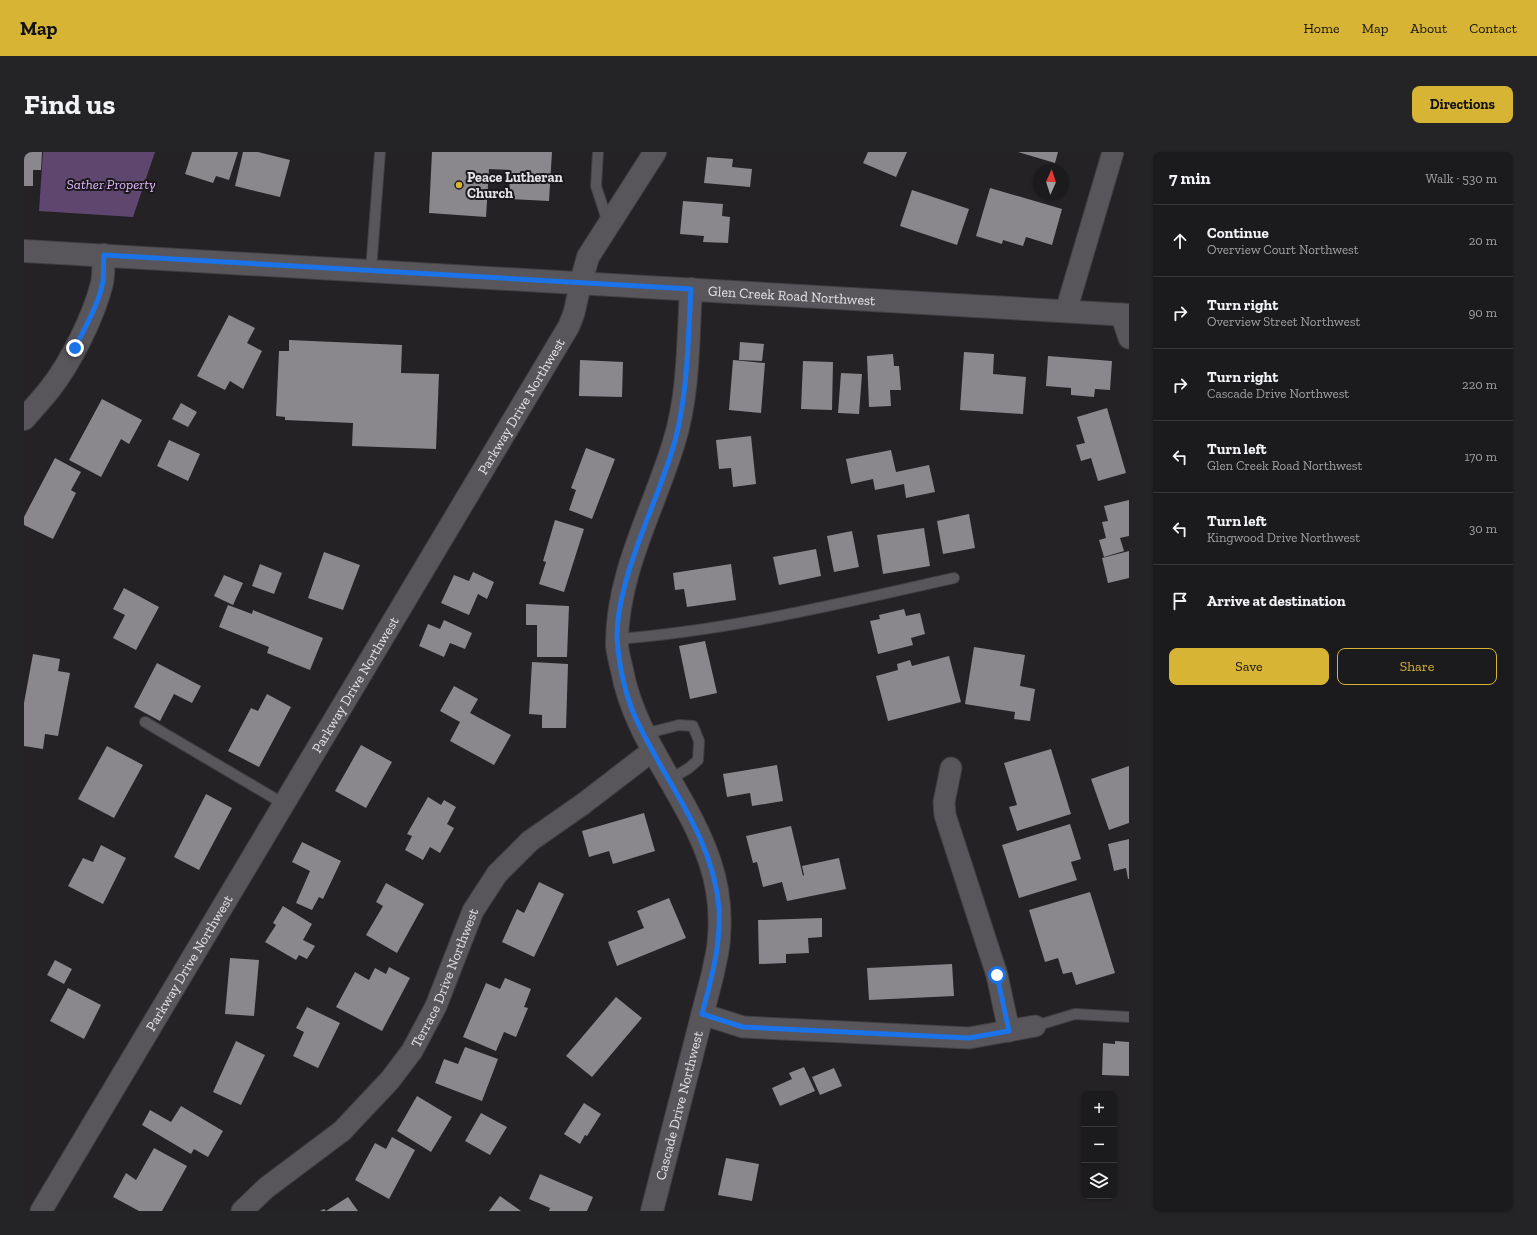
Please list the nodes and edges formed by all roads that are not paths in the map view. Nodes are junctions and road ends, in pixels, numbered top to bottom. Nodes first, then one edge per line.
1 (380, 152) edge
2 (598, 152) edge
3 (654, 152) edge
4 (1113, 152) edge
5 (608, 225) junction
6 (24, 251) edge
7 (104, 255) junction
8 (371, 270) junction
9 (581, 282) junction
10 (691, 289) junction
11 (1066, 311) junction
12 (1125, 314) edge
13 (1129, 338) edge
14 (24, 419) edge
15 (954, 578) dead end
16 (618, 639) junction
17 (145, 722) dead end
18 (648, 742) junction
19 (951, 768) dead end
20 (669, 780) junction
21 (284, 804) junction
22 (702, 1014) junction
23 (1129, 1017) edge
24 (1035, 1026) joint
25 (1009, 1031) junction
26 (41, 1211) edge
27 (242, 1211) edge
28 (652, 1211) edge

1 - 8 lane
2 - 5 lane
3 - 5 street, Parkway Drive Northwest
4 - 11 street
5 - 9 street, Parkway Drive Northwest
6 - 7 street, Glen Creek Road Northwest
7 - 8 street, Glen Creek Road Northwest
7 - 14 street
8 - 9 street, Glen Creek Road Northwest
9 - 10 street, Glen Creek Road Northwest
9 - 21 street, Parkway Drive Northwest
10 - 11 street, Glen Creek Road Northwest
10 - 16 street, Cascade Drive Northwest
11 - 12 street, Glen Creek Road Northwest
12 - 13 street
15 - 16 lane
16 - 18 street, Cascade Drive Northwest
17 - 21 lane
18 - 20 street, Cascade Drive Northwest
18 - 20 lane
18 - 27 street, Terrace Drive Northwest
19 - 25 street
20 - 22 street, Cascade Drive Northwest
21 - 26 street, Parkway Drive Northwest
22 - 25 street
22 - 28 street, Cascade Drive Northwest
23 - 24 lane
24 - 25 street

